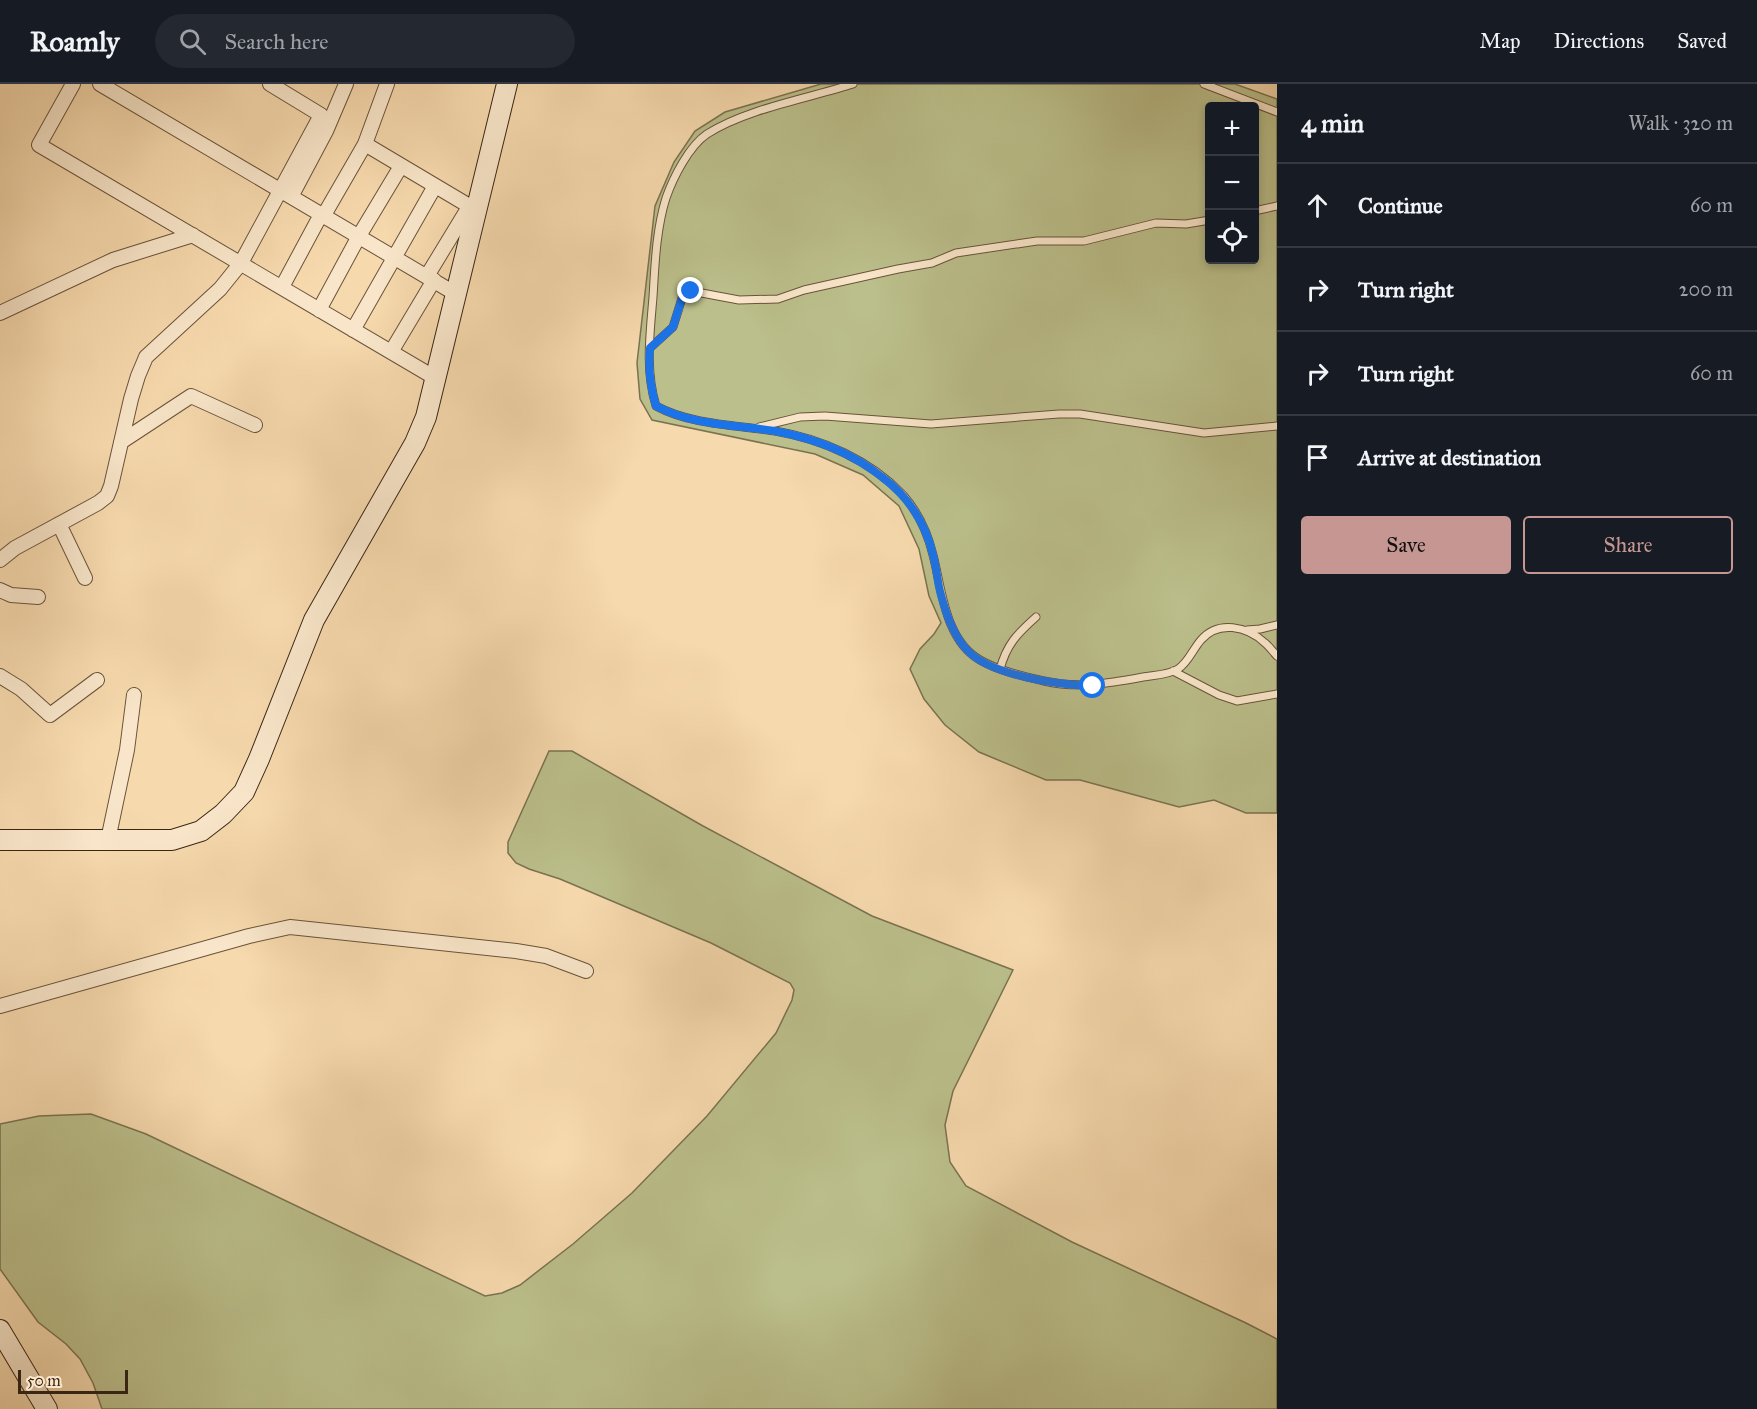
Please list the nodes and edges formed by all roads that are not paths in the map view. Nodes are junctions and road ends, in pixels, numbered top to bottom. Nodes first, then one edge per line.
1 (73, 84) edge
2 (100, 84) edge
3 (270, 84) edge
4 (346, 84) edge
5 (387, 84) edge
6 (507, 84) edge
7 (854, 84) edge
8 (1204, 84) edge
9 (1277, 112) edge
10 (365, 144) junction
11 (401, 166) junction
12 (435, 186) junction
13 (286, 192) junction
14 (1277, 206) edge
15 (473, 209) junction
16 (1259, 210) edge
17 (324, 215) junction
18 (1205, 221) edge
19 (193, 235) junction
20 (359, 236) junction
21 (394, 256) junction
22 (241, 263) junction
23 (430, 278) junction
24 (282, 287) junction
25 (456, 294) junction
26 (320, 310) junction
27 (0, 313) edge
28 (353, 330) junction
29 (650, 348) junction
30 (391, 352) junction
31 (437, 379) junction
32 (255, 425) dead end
33 (1277, 426) edge
34 (754, 429) junction
35 (121, 442) junction
36 (59, 524) junction
37 (0, 560) edge
38 (85, 578) dead end
39 (0, 591) edge
40 (38, 597) dead end
41 (1036, 617) dead end
42 (1277, 625) edge
43 (1246, 630) junction
44 (1277, 656) edge
45 (1000, 669) junction
46 (1173, 671) junction
47 (0, 676) edge
48 (97, 680) dead end
49 (1277, 694) edge
50 (134, 695) dead end
51 (0, 840) edge
52 (108, 840) junction
53 (586, 971) dead end
54 (0, 1006) edge
55 (0, 1330) edge
56 (47, 1409) edge

1 - 19 street
2 - 13 street
3 - 13 street
4 - 13 street
5 - 10 street
6 - 15 street
7 - 29 lane
8 - 9 lane
10 - 11 street
10 - 17 street
11 - 12 street
11 - 20 street
12 - 15 street
12 - 21 street
13 - 17 street
13 - 22 street
14 - 16 lane
15 - 23 street
15 - 25 street
17 - 20 street
17 - 24 street
18 - 29 lane
19 - 22 street
19 - 27 street
20 - 21 street
20 - 26 street
21 - 23 street
21 - 28 street
22 - 24 street
22 - 35 street
23 - 25 street
23 - 30 street
24 - 26 street
25 - 31 street
26 - 28 street
28 - 30 street
29 - 34 lane
30 - 31 street
31 - 52 street
32 - 35 street
33 - 34 lane
34 - 45 lane
35 - 36 street
36 - 37 street
36 - 38 street
39 - 40 street
41 - 45 lane
42 - 43 lane
43 - 44 lane
43 - 46 lane
45 - 46 lane
46 - 49 lane
47 - 48 street
50 - 52 street
51 - 52 street
53 - 54 street
55 - 56 street

